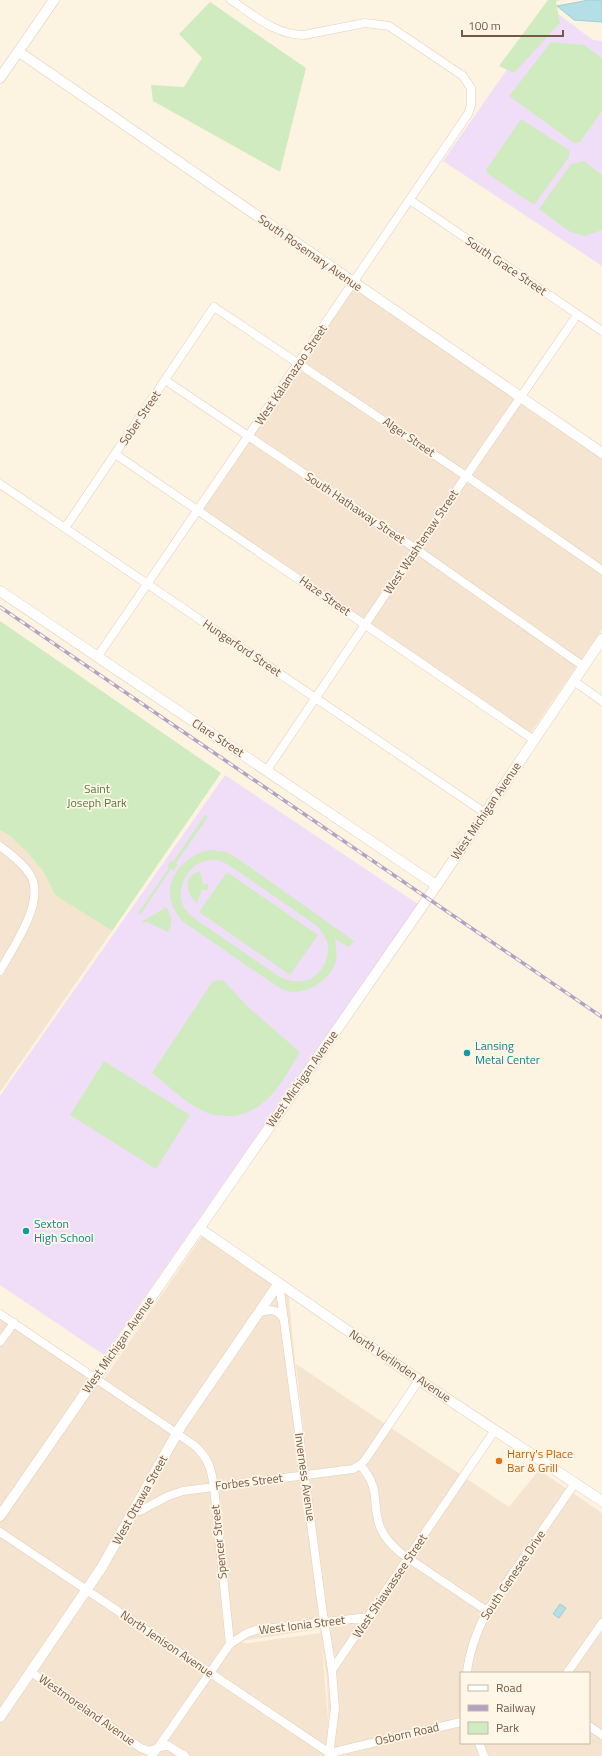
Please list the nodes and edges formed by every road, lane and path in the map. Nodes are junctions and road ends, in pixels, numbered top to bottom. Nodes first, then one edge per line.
1 (54, 0) edge
2 (231, 0) edge
3 (19, 52) junction
4 (0, 78) edge
5 (410, 200) junction
6 (353, 283) junction
7 (214, 307) joint
8 (578, 315) junction
9 (602, 331) edge
10 (299, 363) junction
11 (165, 380) junction
12 (520, 397) junction
13 (248, 437) junction
14 (602, 453) edge
15 (115, 454) junction
16 (466, 476) junction
17 (0, 484) edge
18 (198, 510) junction
19 (65, 528) junction
20 (416, 549) junction
21 (602, 570) edge
22 (147, 584) junction
23 (0, 591) edge
24 (365, 624) junction
25 (602, 639) edge
26 (98, 656) junction
27 (584, 666) junction
28 (574, 681) junction
29 (315, 698) junction
30 (602, 700) edge
31 (534, 740) junction
32 (267, 770) junction
33 (485, 813) junction
34 (0, 846) edge
35 (436, 885) junction
36 (0, 971) edge
37 (199, 1228) junction
38 (279, 1283) junction
39 (260, 1312) junction
40 (0, 1314) edge
41 (284, 1319) junction
42 (14, 1323) junction
43 (0, 1342) edge
44 (95, 1377) junction
45 (420, 1380) junction
46 (495, 1430) junction
47 (177, 1433) junction
48 (360, 1466) junction
49 (305, 1475) junction
50 (575, 1484) junction
51 (214, 1487) junction
52 (602, 1501) edge
53 (133, 1511) junction
54 (0, 1516) edge
55 (0, 1532) edge
56 (409, 1559) junction
57 (88, 1590) junction
58 (487, 1611) junction
59 (369, 1617) junction
60 (325, 1622) junction
61 (602, 1623) edge
62 (230, 1644) junction
63 (332, 1670) junction
64 (31, 1672) junction
65 (467, 1672) edge
66 (568, 1672) edge
67 (209, 1673) junction
68 (0, 1718) edge
69 (460, 1722) edge
70 (590, 1727) edge
71 (602, 1735) edge
72 (479, 1744) edge
73 (158, 1748) junction
74 (331, 1755) edge
75 (152, 1756) edge
76 (185, 1756) edge
77 (484, 1756) edge

1 - 3 street
2 - 5 street, West Kalamazoo Street
3 - 4 street
3 - 6 street, South Rosemary Avenue
5 - 6 street, West Kalamazoo Street
5 - 8 street, South Grace Street
6 - 10 street, West Kalamazoo Street
6 - 12 street, South Rosemary Avenue
7 - 10 street, Alger Street
7 - 11 street, Sober Street
8 - 9 street, South Grace Street
8 - 12 street, West Washtenaw Street
10 - 13 street, West Kalamazoo Street
10 - 16 street, Alger Street
11 - 13 street, South Hathaway Street
11 - 15 street, Sober Street
12 - 14 street, South Rosemary Avenue
12 - 16 street, West Washtenaw Street
13 - 18 street, West Kalamazoo Street
13 - 20 street, South Hathaway Street
15 - 18 street, Haze Street
15 - 19 street, Sober Street
16 - 20 street, West Washtenaw Street
16 - 21 street, Alger Street
17 - 19 street, Hungerford Street
18 - 22 street, West Kalamazoo Street
18 - 24 street, Haze Street
19 - 22 street, Hungerford Street
20 - 24 street, West Washtenaw Street
20 - 27 street, South Hathaway Street
22 - 26 street, West Kalamazoo Street
22 - 29 street, Hungerford Street
23 - 26 street, Clare Street
24 - 29 street, West Washtenaw Street
24 - 31 street, Haze Street
25 - 27 street, West Michigan Avenue
26 - 32 street, Clare Street
27 - 28 street, West Michigan Avenue
28 - 30 street
28 - 31 street, West Michigan Avenue
29 - 32 street, West Washtenaw Street
29 - 33 street, Hungerford Street
31 - 33 street, West Michigan Avenue
32 - 35 street, Clare Street
33 - 35 street, West Michigan Avenue
34 - 36 street
35 - 37 street, West Michigan Avenue
37 - 38 street, North Verlinden Avenue
37 - 44 street, West Michigan Avenue
38 - 39 street, West Ottawa Street
38 - 41 street, Inverness Avenue
38 - 45 street, North Verlinden Avenue
39 - 41 street
39 - 47 street, West Ottawa Street
40 - 42 street, Spencer Street
41 - 49 street, Inverness Avenue
42 - 43 street
42 - 44 street, Spencer Street
44 - 47 street, Spencer Street
44 - 54 street, West Michigan Avenue
45 - 46 street, North Verlinden Avenue
45 - 48 street
46 - 50 street, North Verlinden Avenue
46 - 56 street, West Shiawassee Street
47 - 51 street, Spencer Street
47 - 53 street, West Ottawa Street
48 - 49 street, Forbes Street
48 - 56 street
49 - 51 street, Forbes Street
49 - 60 street, Inverness Avenue
50 - 52 street, North Verlinden Avenue
50 - 58 street, South Genesee Drive
51 - 53 street, Forbes Street
51 - 62 street, Spencer Street
53 - 57 street, West Ottawa Street
55 - 57 street, North Jenison Avenue
56 - 58 street
56 - 59 street, West Shiawassee Street
57 - 64 street, West Ottawa Street
57 - 67 street, North Jenison Avenue
58 - 65 street, South Genesee Drive
59 - 60 street, West Ionia Street
59 - 63 street, West Shiawassee Street
60 - 62 street, West Ionia Street
60 - 63 street, Inverness Avenue
61 - 66 street
62 - 67 street, West Ionia Street
63 - 74 street
64 - 68 street, West Ottawa Street
64 - 73 street, Westmoreland Avenue
67 - 73 street, West Ionia Street
67 - 74 street, North Jenison Avenue
69 - 74 street, Osborn Road
70 - 71 street
72 - 77 street
73 - 75 street, West Ionia Street
73 - 76 street, Westmoreland Avenue

